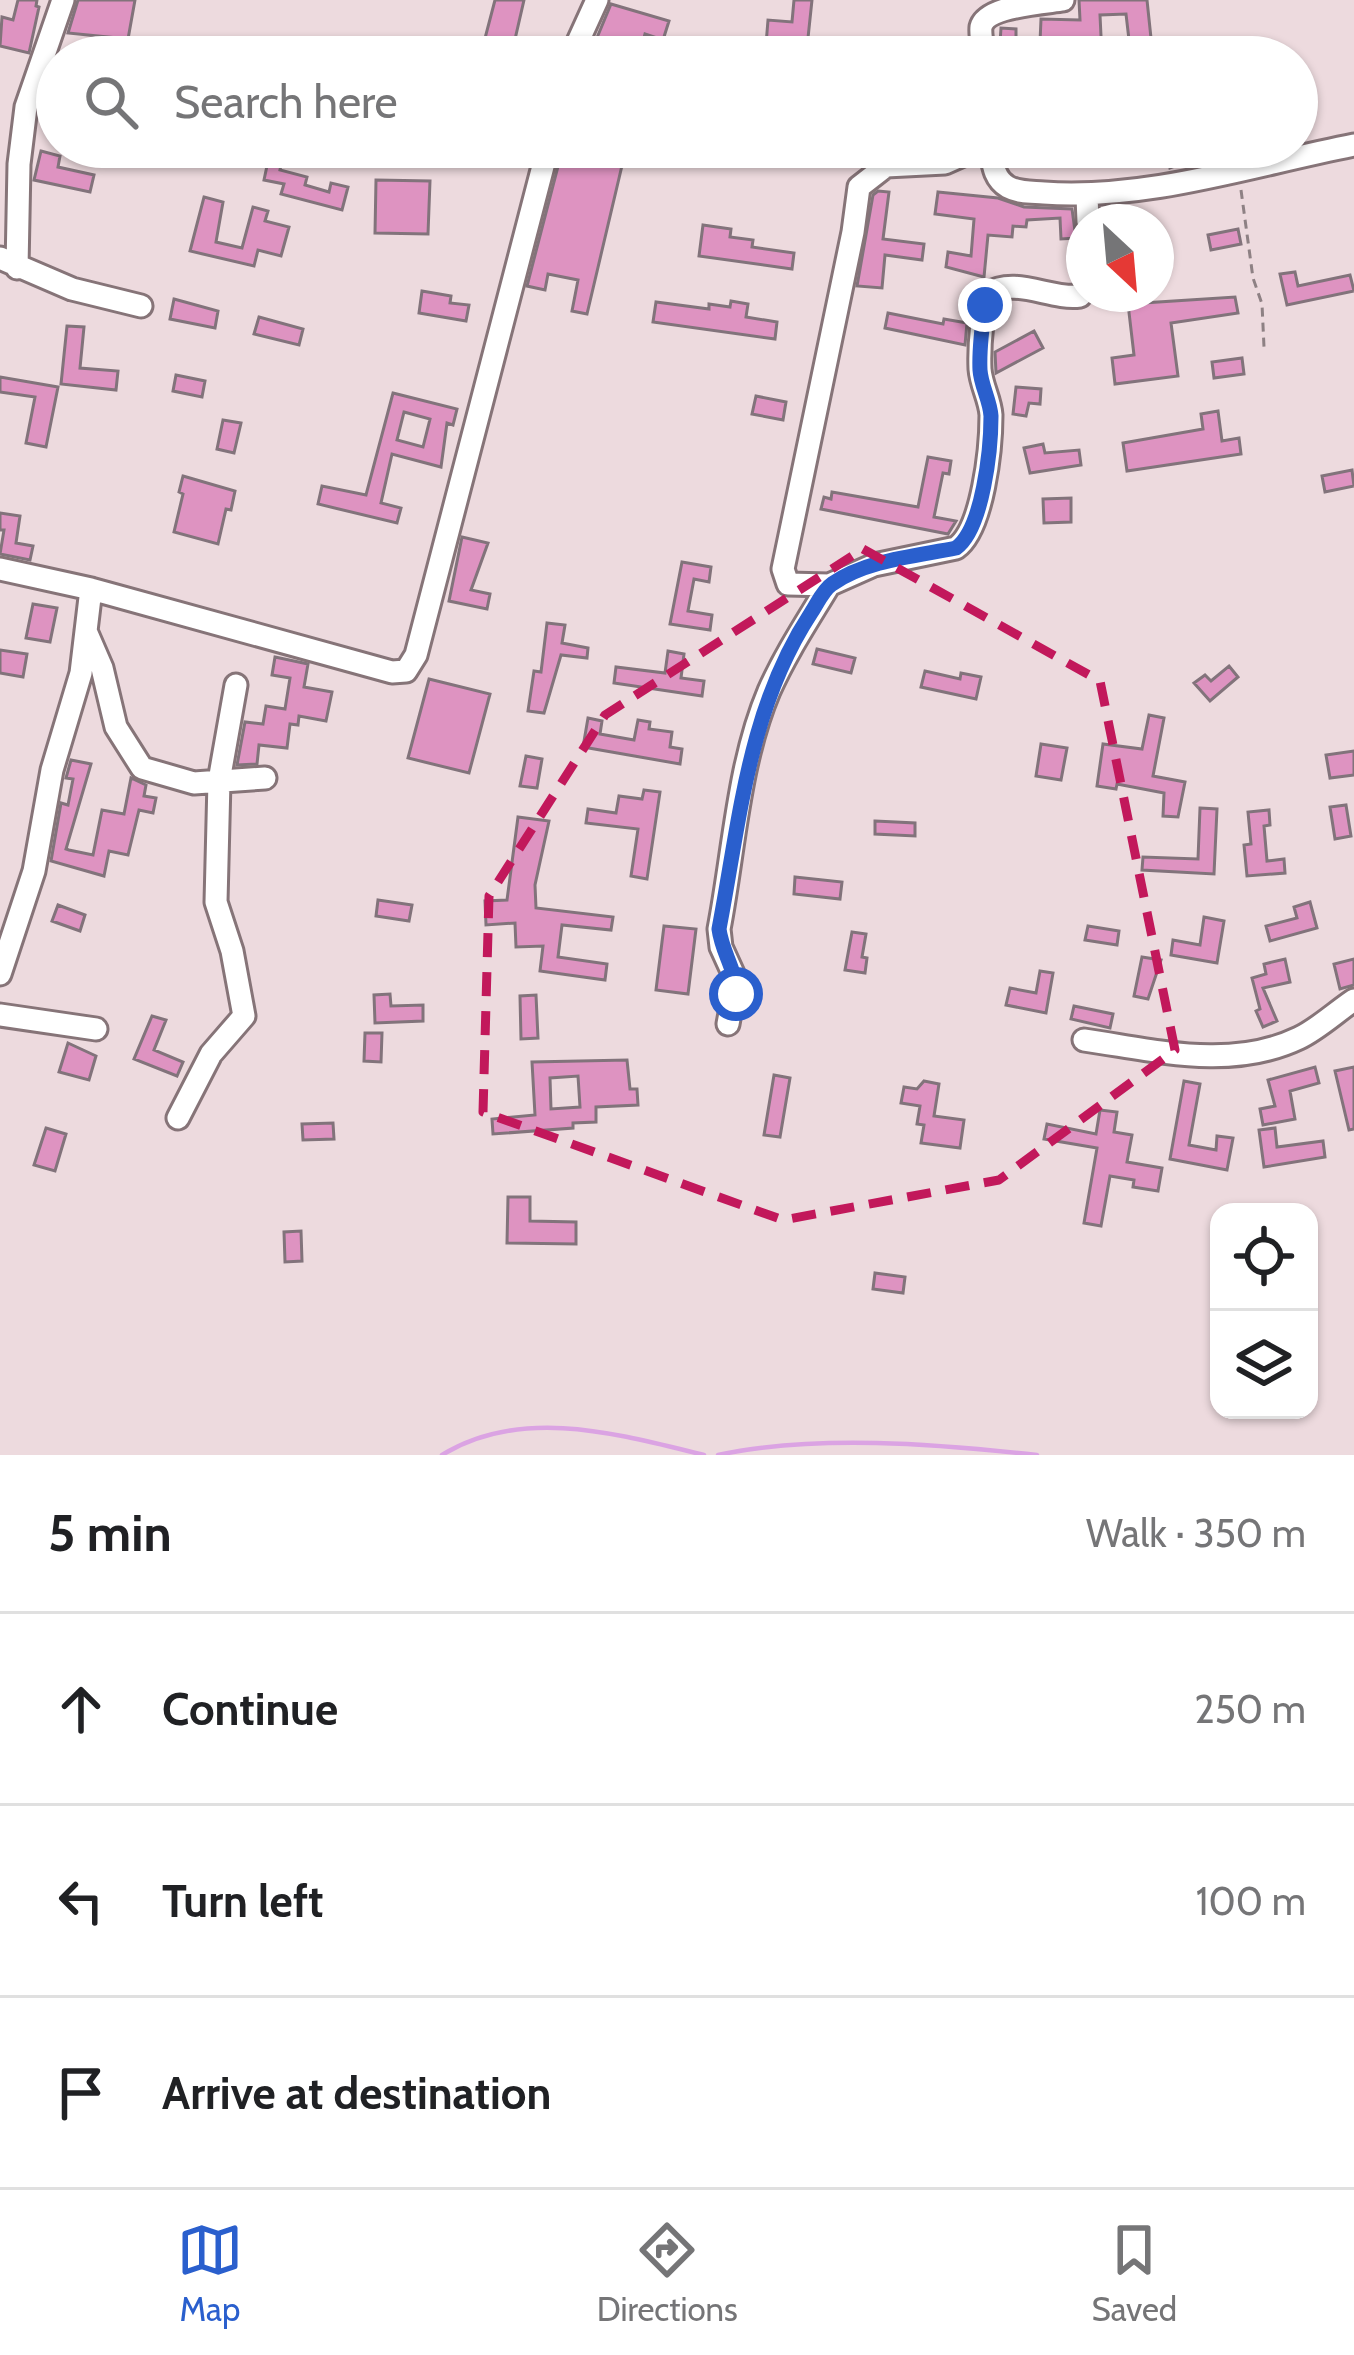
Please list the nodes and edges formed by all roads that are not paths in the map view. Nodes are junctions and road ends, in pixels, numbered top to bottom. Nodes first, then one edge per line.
1 (63, 0) edge
2 (597, 0) edge
3 (1063, 0) edge
4 (51, 36) edge
5 (581, 36) edge
6 (982, 36) edge
7 (36, 78) edge
8 (1354, 145) edge
9 (1318, 152) edge
10 (543, 168) edge
11 (883, 168) edge
12 (993, 168) edge
13 (1242, 168) edge
14 (1087, 196) junction
15 (1087, 204) edge
16 (9, 263) edge
17 (1066, 297) edge
18 (141, 306) dead end
19 (0, 569) edge
20 (829, 585) junction
21 (91, 589) junction
22 (86, 631) junction
23 (236, 685) dead end
24 (266, 778) dead end
25 (220, 781) junction
26 (0, 974) edge
27 (1354, 1000) edge
28 (0, 1015) edge
29 (728, 1024) dead end
30 (96, 1029) dead end
31 (1084, 1040) dead end
32 (178, 1118) dead end

1 - 4 street
2 - 5 street
3 - 6 street
7 - 16 street
8 - 9 street
10 - 21 street
11 - 20 street
12 - 14 street
13 - 14 street
14 - 15 street
16 - 18 street
17 - 20 street
19 - 21 street
20 - 29 street
21 - 22 street
22 - 25 street
22 - 26 street
23 - 25 street
24 - 25 street
25 - 32 street
27 - 31 street
28 - 30 street

